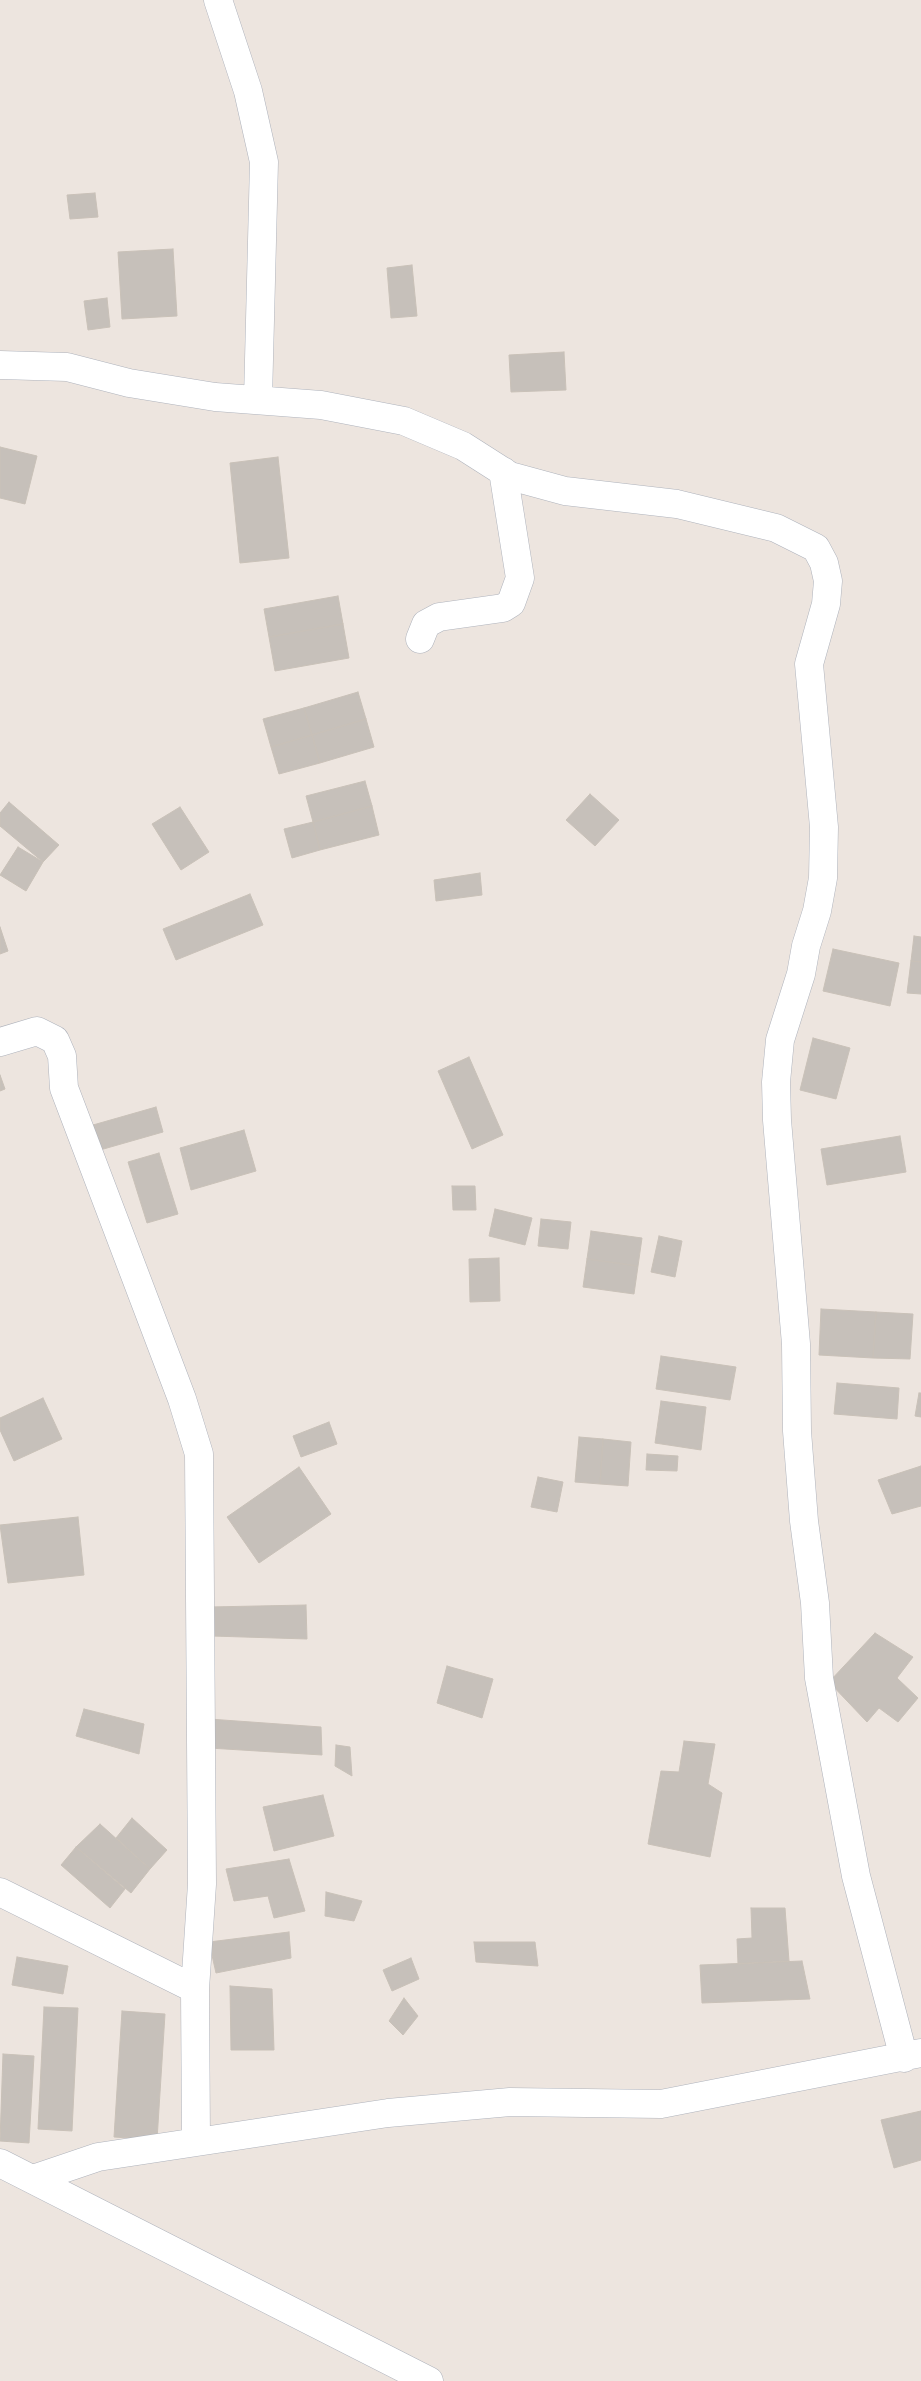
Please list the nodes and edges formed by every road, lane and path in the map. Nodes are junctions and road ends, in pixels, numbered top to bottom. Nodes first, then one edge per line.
1 (218, 0) edge
2 (0, 365) edge
3 (258, 399) junction
4 (504, 471) junction
5 (420, 639) dead end
6 (0, 1042) edge
7 (0, 1892) edge
8 (195, 1989) junction
9 (913, 2055) edge
10 (196, 2141) junction
11 (0, 2163) edge
12 (32, 2179) junction
13 (388, 2370) edge
14 (429, 2381) edge

1 - 3 street
2 - 3 street
3 - 4 street
4 - 5 street
4 - 9 street
6 - 8 street
7 - 8 street
8 - 10 street
9 - 10 street
10 - 12 street
11 - 12 street
12 - 13 street
13 - 14 street

